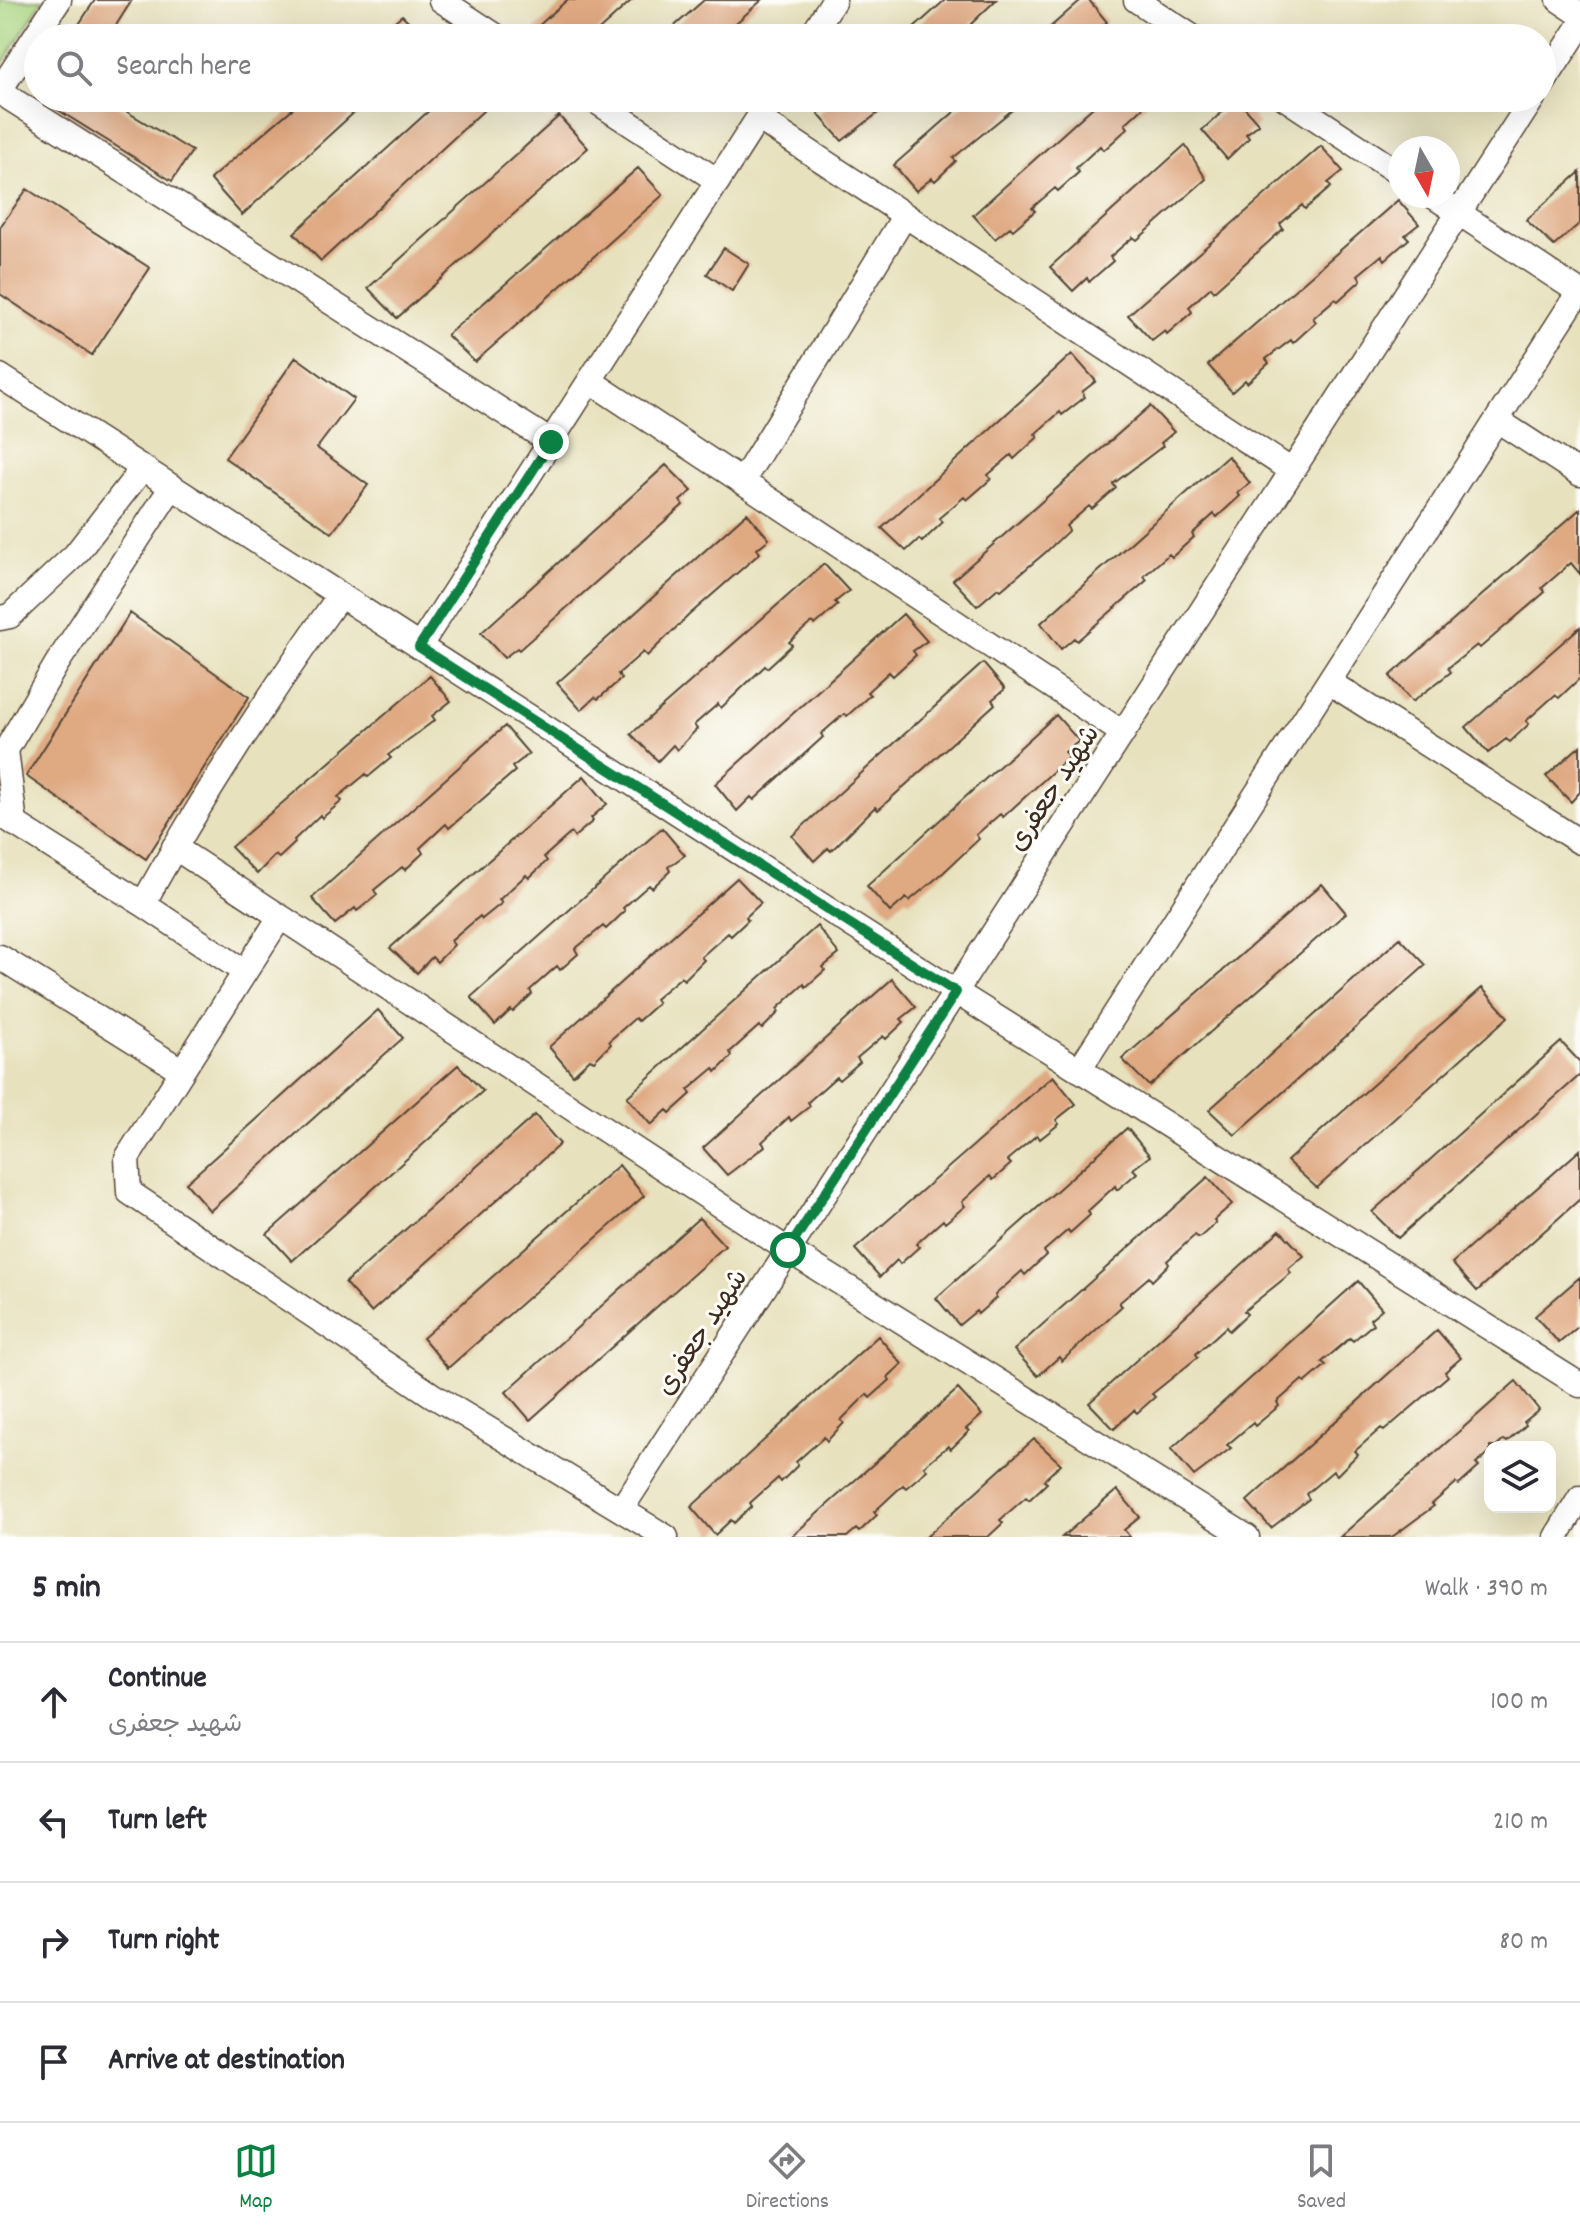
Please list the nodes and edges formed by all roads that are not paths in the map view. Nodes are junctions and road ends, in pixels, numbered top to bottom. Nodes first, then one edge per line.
1 (59, 0) edge
2 (441, 0) edge
3 (834, 0) edge
4 (1136, 0) edge
5 (1559, 0) edge
6 (1580, 14) edge
7 (43, 24) edge
8 (478, 24) edge
9 (819, 24) edge
10 (1173, 24) edge
11 (1580, 26) edge
12 (24, 54) edge
13 (1556, 63) edge
14 (0, 91) edge
15 (24, 106) edge
16 (33, 112) edge
17 (612, 112) edge
18 (762, 112) edge
19 (770, 112) edge
20 (1306, 112) edge
21 (1524, 112) edge
22 (1388, 166) edge
23 (718, 181) junction
24 (1451, 208) edge
25 (1459, 213) junction
26 (905, 215) junction
27 (1580, 292) edge
28 (0, 376) edge
29 (590, 381) junction
30 (1497, 420) junction
31 (551, 442) junction
32 (142, 469) junction
33 (1292, 471) junction
34 (1580, 474) edge
35 (742, 482) junction
36 (171, 488) junction
37 (340, 595) junction
38 (0, 618) edge
39 (419, 647) junction
40 (1329, 682) junction
41 (1123, 733) junction
42 (8, 819) edge
43 (1580, 842) edge
44 (174, 847) junction
45 (143, 904) junction
46 (280, 917) junction
47 (0, 957) edge
48 (245, 972) junction
49 (956, 992) junction
50 (181, 1070) junction
51 (1079, 1070) junction
52 (788, 1250) junction
53 (1580, 1385) edge
54 (1580, 1498) edge
55 (622, 1508) junction
56 (666, 1537) edge
57 (1247, 1537) edge
58 (1556, 1537) edge

1 - 7 street
2 - 8 street
3 - 9 street
4 - 10 street
5 - 6 street
11 - 13 street
12 - 14 street
14 - 15 street
16 - 31 street
17 - 23 street
18 - 23 street
19 - 26 street
20 - 22 street
21 - 25 street, شهید جعفری
23 - 29 street
24 - 25 street
25 - 27 street
25 - 33 street, شهید جعفری
26 - 33 street
26 - 35 street
27 - 30 street
28 - 32 street
29 - 31 street
29 - 35 street
30 - 34 street
30 - 40 street
31 - 39 street
32 - 36 street
32 - 38 street
33 - 41 street, شهید جعفری
35 - 41 street
36 - 37 street
36 - 42 street
37 - 39 street
37 - 44 street
39 - 49 street
40 - 43 street
40 - 51 street
41 - 49 street, شهید جعفری
42 - 45 street
44 - 45 street
44 - 46 street
45 - 48 street
46 - 48 street
46 - 52 street
47 - 50 street
48 - 50 street
49 - 51 street
49 - 52 street, شهید جعفری
50 - 55 street
51 - 53 street
52 - 55 street, شهید جعفری
52 - 57 street
54 - 58 street
55 - 56 street

